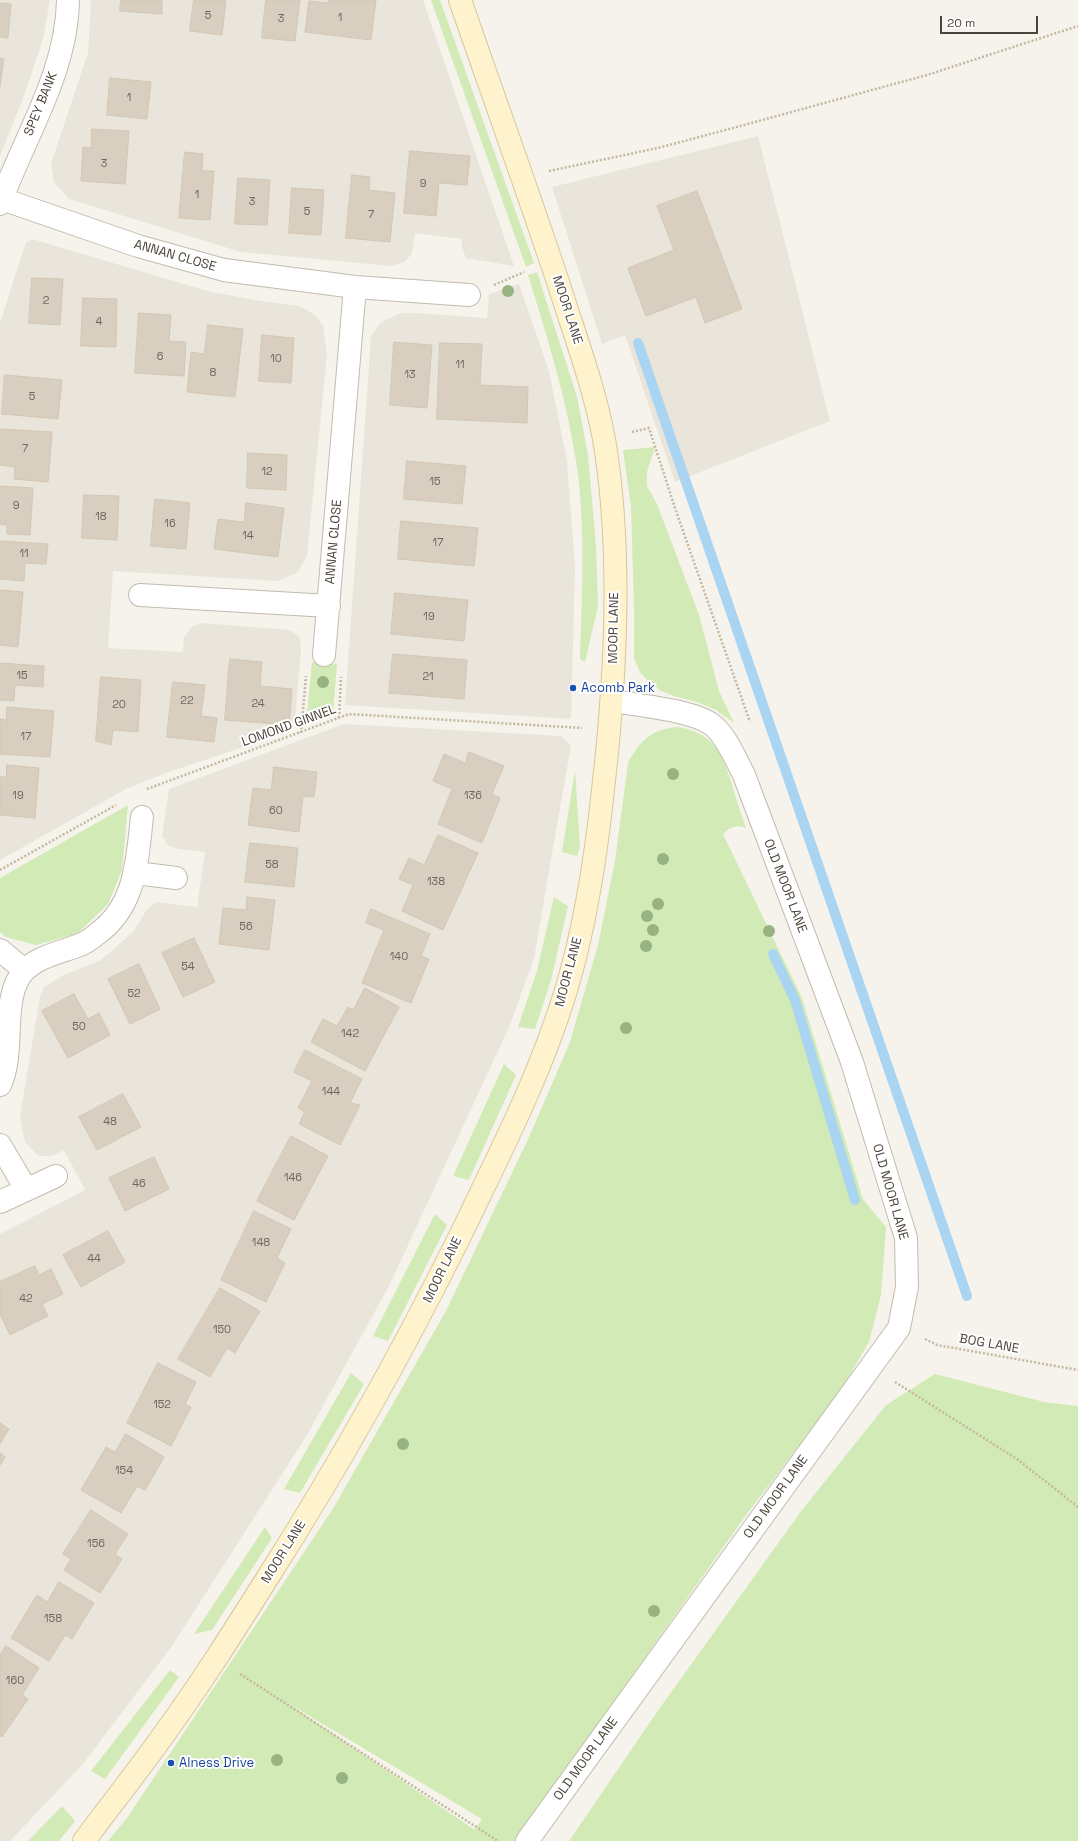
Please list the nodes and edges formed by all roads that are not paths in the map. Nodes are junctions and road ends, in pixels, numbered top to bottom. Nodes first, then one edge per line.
1 (68, 0) edge
2 (460, 0) edge
3 (1, 202) edge
4 (355, 287) junction
5 (470, 295) road end
6 (140, 595) dead end
7 (329, 606) junction
8 (324, 655) road end
9 (612, 701) junction
10 (142, 817) dead end
11 (136, 874) junction
12 (176, 878) dead end
13 (0, 950) edge
14 (24, 970) junction
15 (0, 1085) edge
16 (0, 1145) edge
17 (56, 1176) dead end
18 (26, 1189) junction
19 (0, 1202) edge
20 (84, 1841) edge
21 (527, 1841) edge

1 - 3 street, SPEY BANK
2 - 9 street, MOOR LANE
3 - 4 street, ANNAN CLOSE
4 - 5 street, ANNAN CLOSE
4 - 7 street, ANNAN CLOSE
6 - 7 street
7 - 8 street, ANNAN CLOSE
9 - 20 street, MOOR LANE
9 - 21 street, OLD MOOR LANE
10 - 11 street
11 - 12 street
11 - 14 street
13 - 14 street
14 - 15 street
16 - 18 street
17 - 18 street
18 - 19 street

